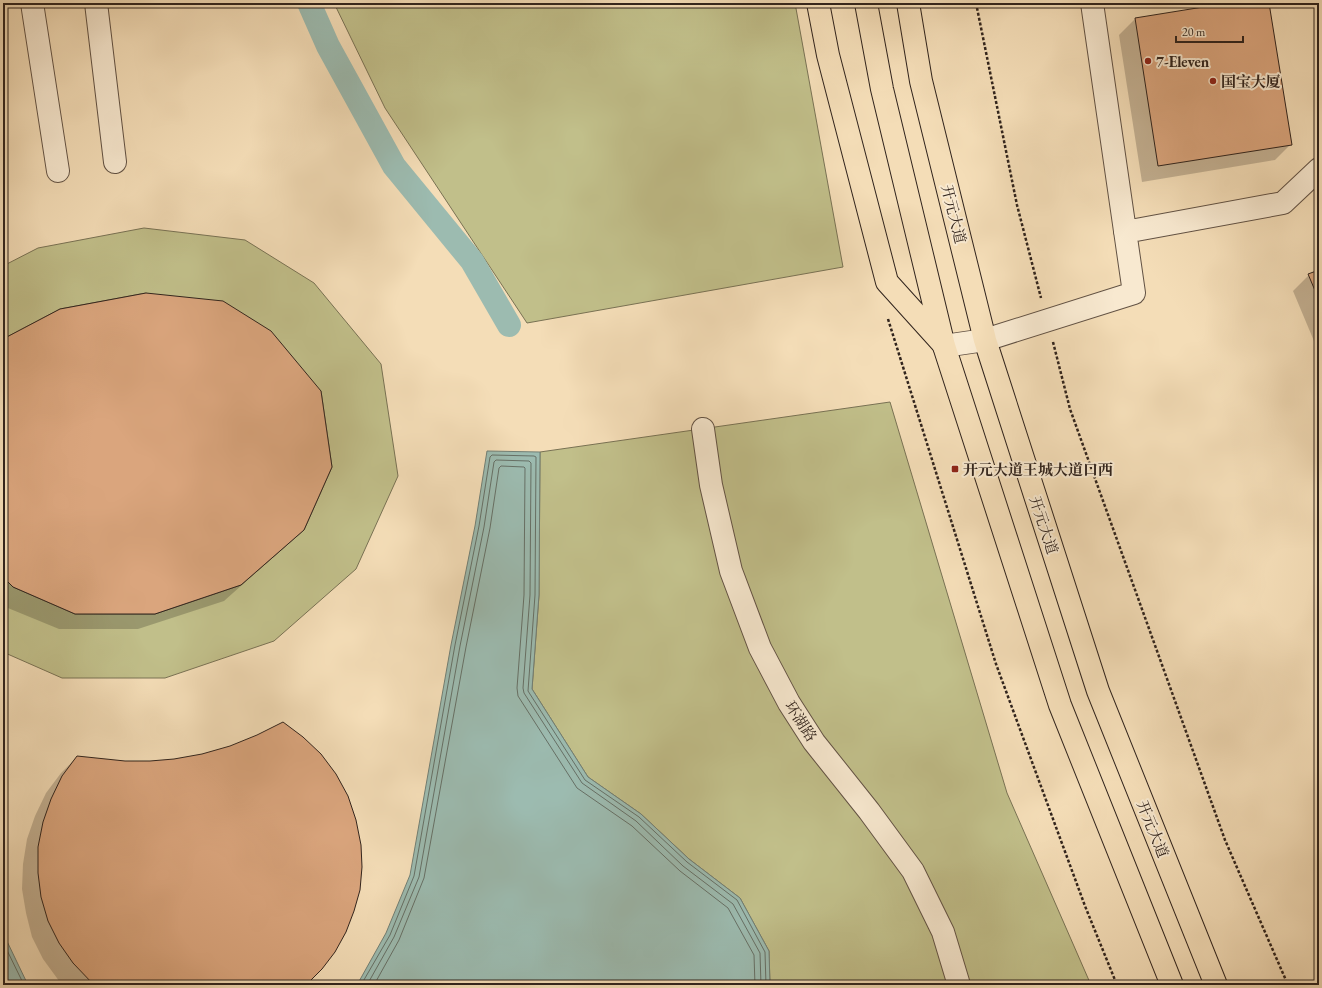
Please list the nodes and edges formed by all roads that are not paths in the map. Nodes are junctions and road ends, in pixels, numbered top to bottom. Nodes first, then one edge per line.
1 (32, 3) edge
2 (96, 3) edge
3 (818, 3) edge
4 (866, 3) edge
5 (908, 3) edge
6 (1092, 3) edge
7 (115, 162) dead end
8 (1319, 169) edge
9 (58, 171) dead end
10 (1125, 232) junction
11 (985, 340) junction
12 (944, 346) junction
13 (703, 429) dead end
14 (959, 985) edge
15 (1172, 985) edge
16 (1216, 985) edge

1 - 9 street
2 - 7 street
3 - 12 main road
4 - 12 main road
5 - 11 main road, 开元大道
6 - 10 street
8 - 10 street
10 - 11 street
11 - 12 street
11 - 16 main road, 开元大道
12 - 15 main road
13 - 14 street, 环湖路

